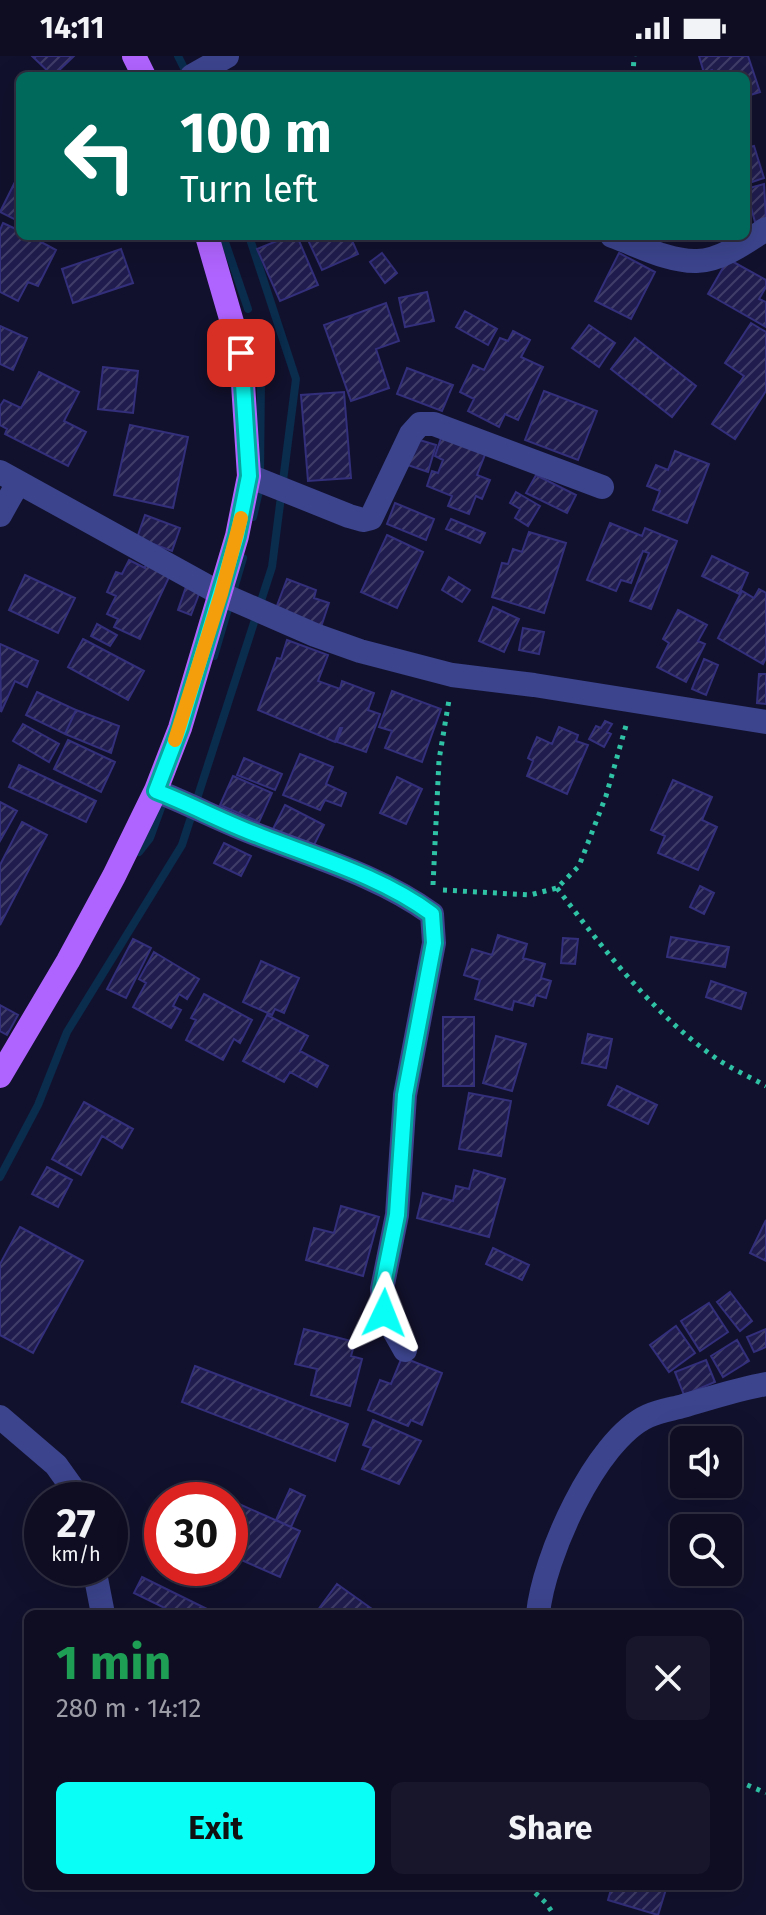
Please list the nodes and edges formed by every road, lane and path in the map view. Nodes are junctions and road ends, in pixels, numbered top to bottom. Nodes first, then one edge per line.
1 (227, 56) edge
2 (199, 72) edge
3 (208, 240) edge
4 (624, 240) edge
5 (746, 240) edge
6 (249, 476) junction
7 (9, 477) edge
8 (602, 487) dead end
9 (0, 515) edge
10 (221, 594) junction
11 (452, 675) junction
12 (633, 702) junction
13 (766, 722) edge
14 (156, 791) junction
15 (557, 888) junction
16 (0, 1076) edge
17 (766, 1086) edge
18 (405, 1350) dead end
19 (766, 1384) edge
20 (0, 1417) edge
21 (68, 1482) edge
22 (98, 1586) edge
23 (102, 1610) edge
24 (538, 1610) edge
25 (742, 1783) edge
26 (766, 1793) edge
27 (532, 1890) edge
28 (554, 1915) edge

1 - 2 street
3 - 6 main road
4 - 5 street
6 - 8 street
6 - 10 main road
7 - 9 street
7 - 10 street
10 - 11 street
10 - 14 main road
11 - 12 street
11 - 15 path
12 - 13 street
12 - 15 path
14 - 16 main road
14 - 18 street
15 - 17 path
19 - 24 street
20 - 21 street
22 - 23 street
25 - 26 path
27 - 28 path

